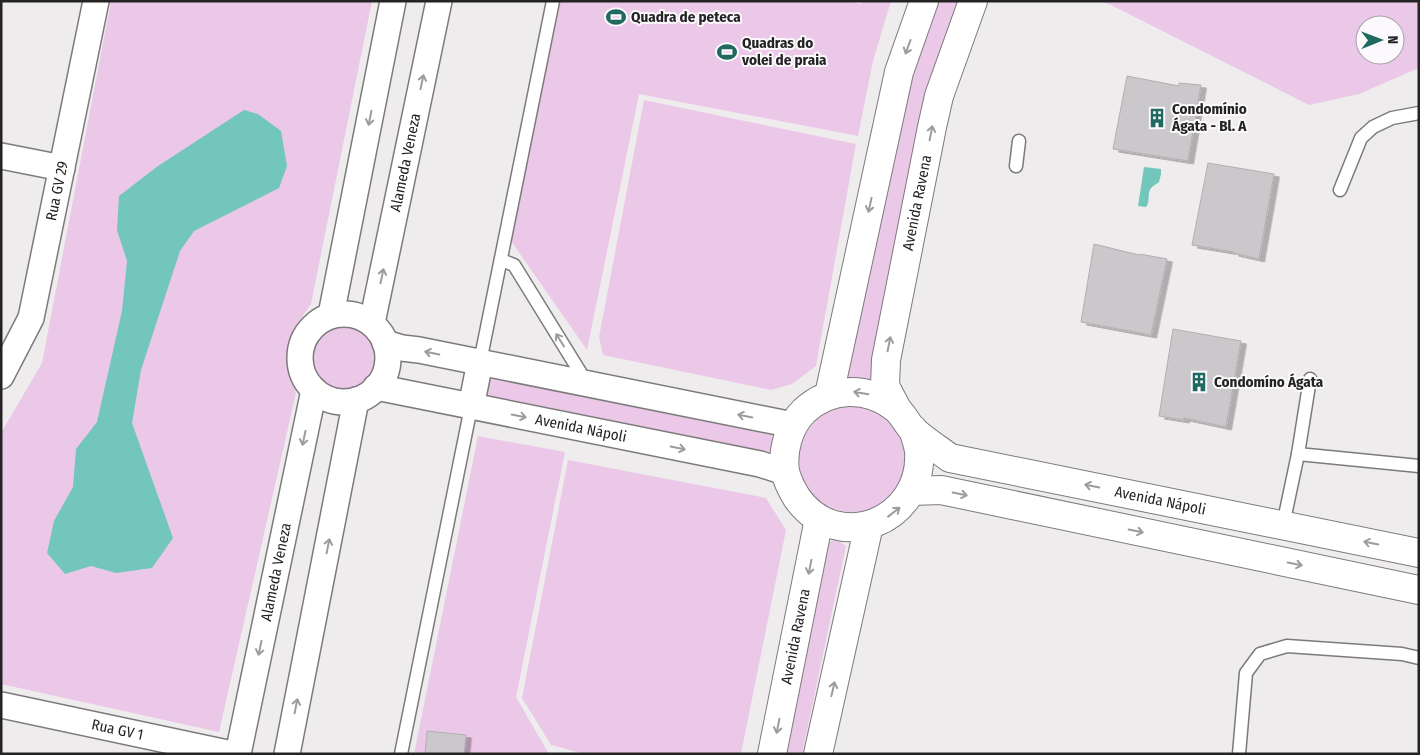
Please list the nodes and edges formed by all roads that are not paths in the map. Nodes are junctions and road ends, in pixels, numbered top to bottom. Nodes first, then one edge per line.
1 (96, 1) edge
2 (393, 1) edge
3 (439, 1) edge
4 (553, 1) edge
5 (924, 1) edge
6 (973, 1) edge
7 (1419, 114) edge
8 (1019, 140) dead end
9 (1, 156) edge
10 (1016, 166) dead end
11 (62, 168) junction
12 (1340, 190) dead end
13 (501, 260) junction
14 (331, 315) junction
15 (378, 333) junction
16 (480, 362) junction
17 (1, 376) edge
18 (1310, 379) dead end
19 (580, 383) junction
20 (314, 390) junction
21 (366, 394) junction
22 (829, 395) junction
23 (471, 407) junction
24 (896, 407) junction
25 (793, 425) junction
26 (912, 430) junction
27 (1298, 454) junction
28 (1419, 466) edge
29 (785, 472) junction
30 (911, 491) junction
31 (819, 519) junction
32 (869, 525) junction
33 (1283, 525) junction
34 (1419, 553) edge
35 (1419, 590) edge
36 (1419, 658) edge
37 (1, 705) edge
38 (232, 754) edge
39 (238, 754) edge
40 (287, 754) edge
41 (401, 754) edge
42 (772, 754) edge
43 (818, 754) edge
44 (1240, 754) edge

1 - 11 street, Rua GV 29
2 -> 14 street
15 -> 3 street, Alameda Veneza
4 - 13 lane
5 -> 22 main road
24 -> 6 main road, Avenida Ravena
7 - 12 lane
8 - 10 lane
9 - 11 street
11 - 17 street, Rua GV 29
13 - 16 lane
19 -> 13 lane
14 - 15 street
14 - 20 street
16 -> 15 street
15 - 21 street
16 - 19 street
16 - 23 street
18 - 27 lane
25 -> 19 street
20 - 21 street, Avenida Nápoli
20 -> 39 street, Alameda Veneza
21 - 23 street, Avenida Nápoli
40 -> 21 street
24 -> 22 main road
22 - 25 main road
23 -> 29 street, Avenida Nápoli
23 - 41 lane
24 - 26 main road
25 - 29 main road
26 - 30 main road
33 -> 26 main road, Avenida Nápoli
27 - 28 lane
27 - 33 lane
29 - 31 main road
32 -> 30 main road
30 -> 35 main road
31 - 32 main road
31 -> 42 main road, Avenida Ravena
43 -> 32 main road
34 -> 33 main road, Avenida Nápoli
36 - 44 lane
37 - 38 street, Rua GV 1

